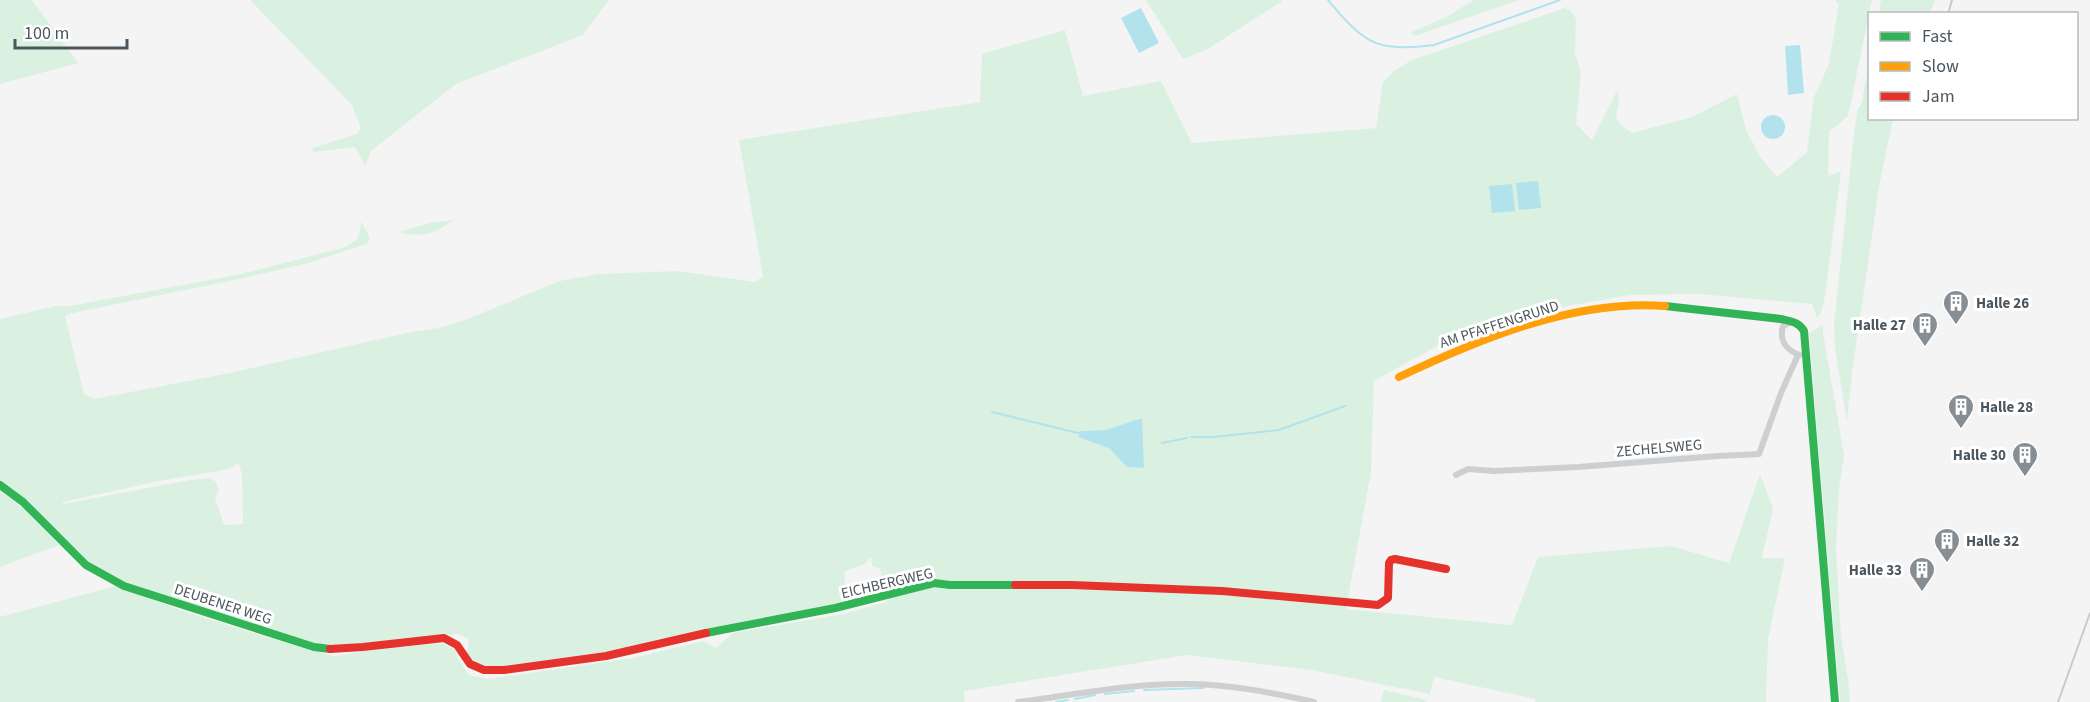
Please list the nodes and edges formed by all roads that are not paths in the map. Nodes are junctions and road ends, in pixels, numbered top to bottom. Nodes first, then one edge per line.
1 (1791, 322) junction
2 (1802, 355) junction
3 (1399, 378) dead end
4 (1456, 475) dead end
5 (0, 485) edge
6 (1446, 569) dead end
7 (464, 657) joint
8 (1018, 702) edge
9 (1314, 702) edge
10 (1834, 702) edge

1 - 2 street
1 - 2 street
1 - 3 street, AM PFAFFENGRUND
2 - 4 street, ZECHELSWEG
2 - 10 street
5 - 7 street, DEUBENER WEG
6 - 7 street, EICHBERGWEG
8 - 9 street

